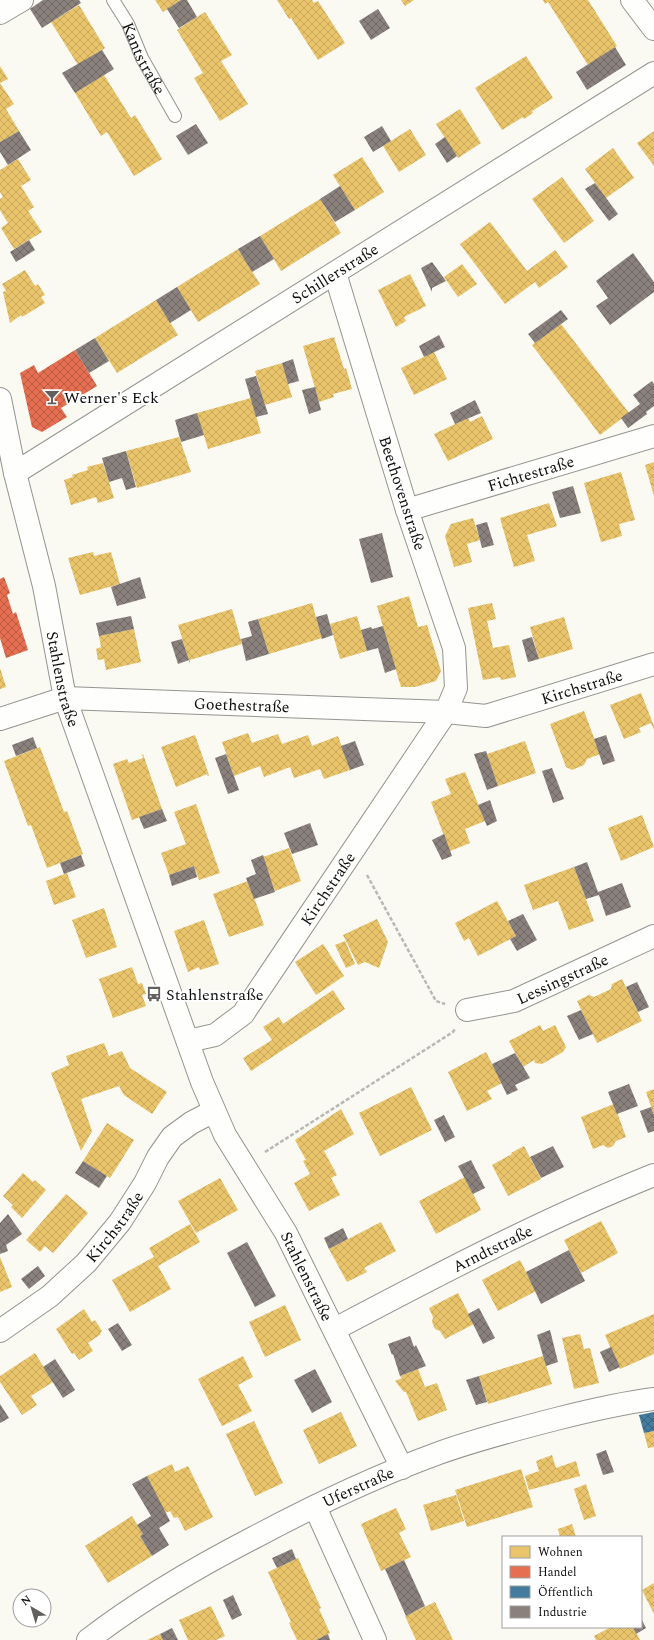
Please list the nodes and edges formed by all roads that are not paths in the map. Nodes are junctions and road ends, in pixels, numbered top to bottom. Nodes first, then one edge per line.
1 (22, 0) edge
2 (113, 0) edge
3 (632, 0) edge
4 (0, 13) edge
5 (654, 29) edge
6 (654, 73) edge
7 (175, 116) dead end
8 (335, 274) junction
9 (0, 399) edge
10 (654, 436) edge
11 (14, 473) junction
12 (407, 510) junction
13 (654, 664) edge
14 (65, 698) junction
15 (446, 712) junction
16 (486, 716) joint
17 (0, 719) edge
18 (654, 936) edge
19 (467, 1010) road end
20 (188, 1041) junction
21 (214, 1112) junction
22 (654, 1175) edge
23 (335, 1329) junction
24 (0, 1331) edge
25 (654, 1399) edge
26 (402, 1468) junction
27 (315, 1507) junction
28 (88, 1640) edge
29 (375, 1640) edge

1 - 4 street
2 - 7 lane, Kantstraße
3 - 5 street
6 - 8 street, Schillerstraße
8 - 11 street, Schillerstraße
8 - 12 street, Beethovenstraße
9 - 11 street, Stahlenstraße
10 - 12 street, Fichtestraße
11 - 14 street, Stahlenstraße
12 - 15 street, Beethovenstraße
13 - 16 street, Kirchstraße
14 - 15 street, Goethestraße
14 - 17 street, Goethestraße
14 - 20 street, Stahlenstraße
15 - 16 street, Goethestraße
15 - 20 street, Kirchstraße
18 - 19 street, Lessingstraße
20 - 21 street, Stahlenstraße
21 - 23 street, Stahlenstraße
21 - 24 street, Kirchstraße
22 - 23 street, Arndtstraße
23 - 26 street, Stahlenstraße
25 - 26 street, Uferstraße
26 - 27 street, Uferstraße
27 - 28 street, Uferstraße
27 - 29 street

